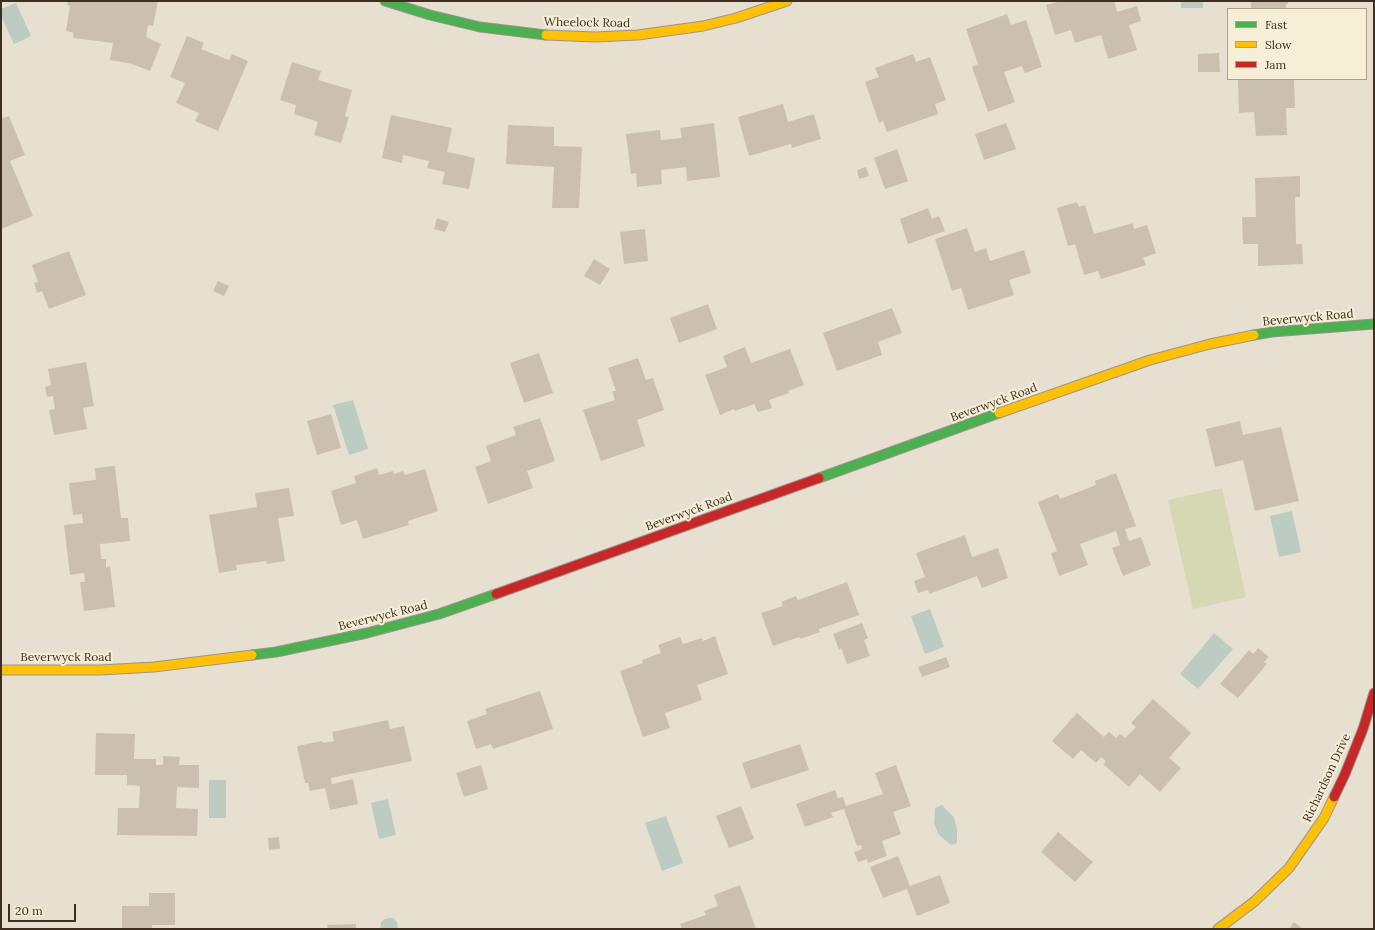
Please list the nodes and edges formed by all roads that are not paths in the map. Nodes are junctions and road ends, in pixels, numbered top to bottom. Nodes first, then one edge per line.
1 (385, 1) edge
2 (787, 1) edge
3 (1374, 324) edge
4 (1, 670) edge
5 (1374, 693) edge
6 (1218, 929) edge

1 - 2 street, Wheelock Road
3 - 4 street, Beverwyck Road
5 - 6 street, Richardson Drive

